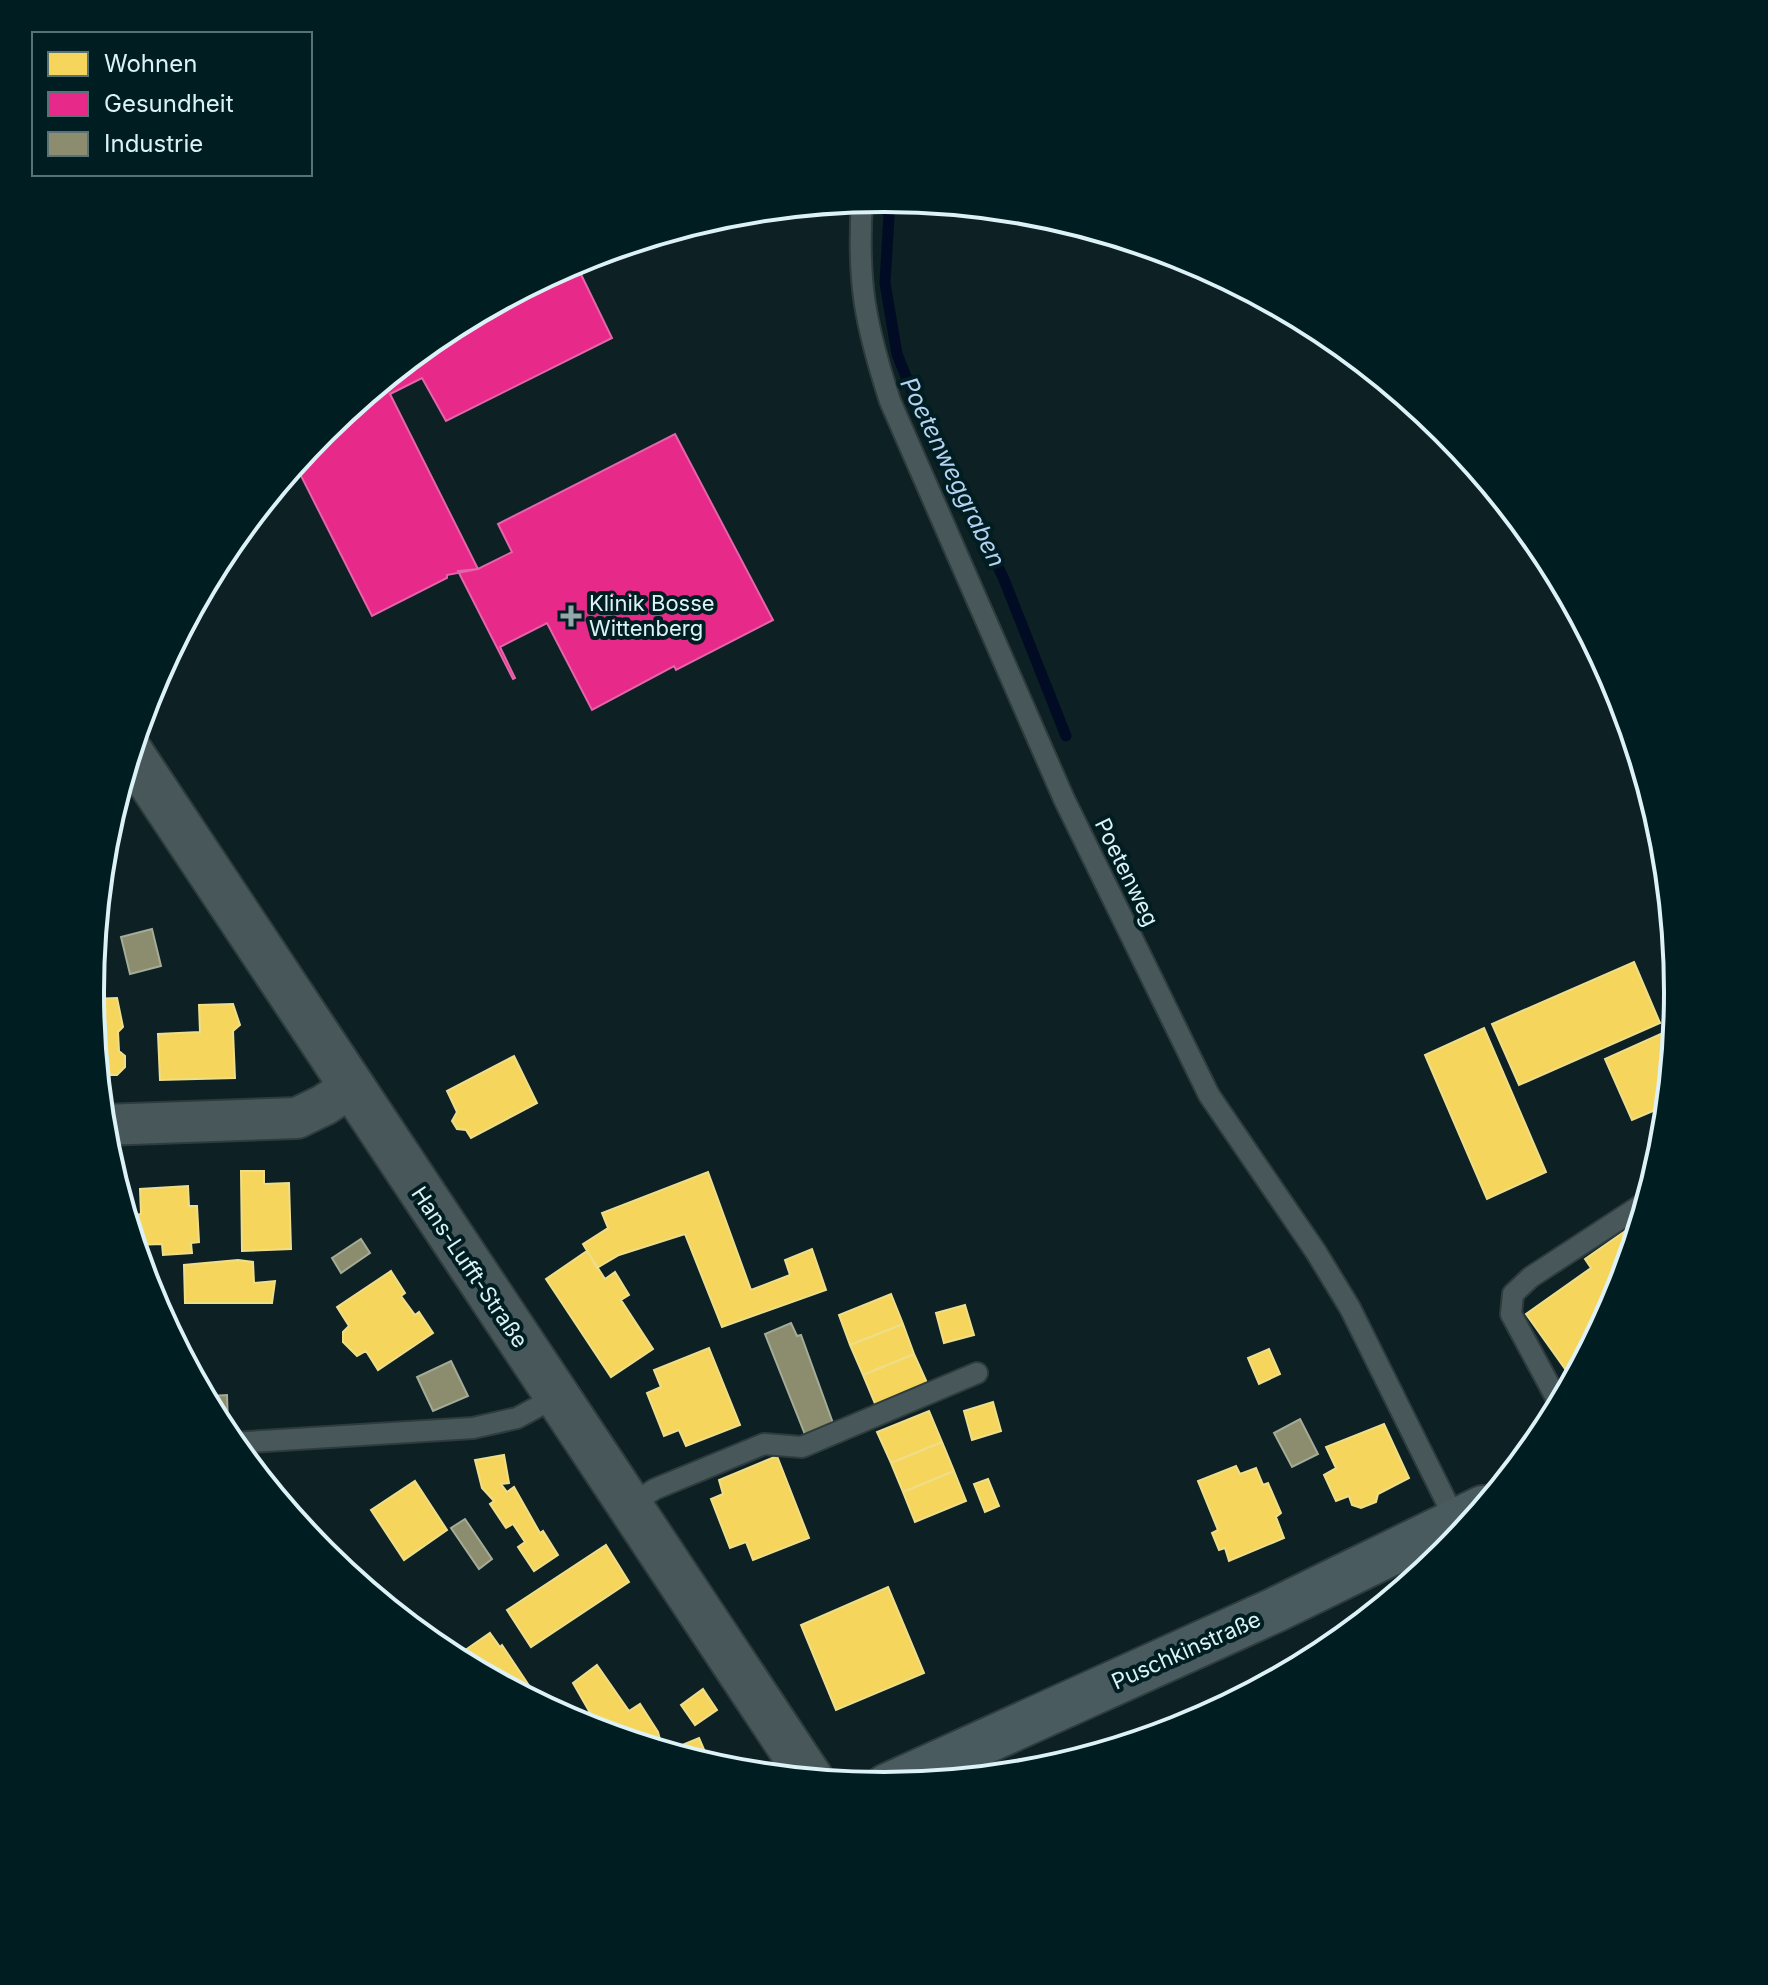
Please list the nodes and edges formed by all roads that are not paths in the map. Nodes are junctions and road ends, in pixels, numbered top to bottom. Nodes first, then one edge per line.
1 (861, 213) edge
2 (139, 765) edge
3 (350, 1088) junction
4 (116, 1125) edge
5 (1632, 1211) edge
6 (977, 1373) dead end
7 (1553, 1392) edge
8 (556, 1397) junction
9 (247, 1442) edge
10 (630, 1505) junction
11 (1467, 1510) edge
12 (1456, 1523) edge
13 (804, 1768) edge
14 (919, 1771) edge

1 - 11 lane, Poetenweg
2 - 3 street, Hans-Lufft-Straße
3 - 4 street
3 - 8 street, Hans-Lufft-Straße
5 - 7 lane
6 - 10 lane
8 - 9 lane
8 - 10 street, Hans-Lufft-Straße
10 - 13 street, Hans-Lufft-Straße
12 - 14 main road, Puschkinstraße

